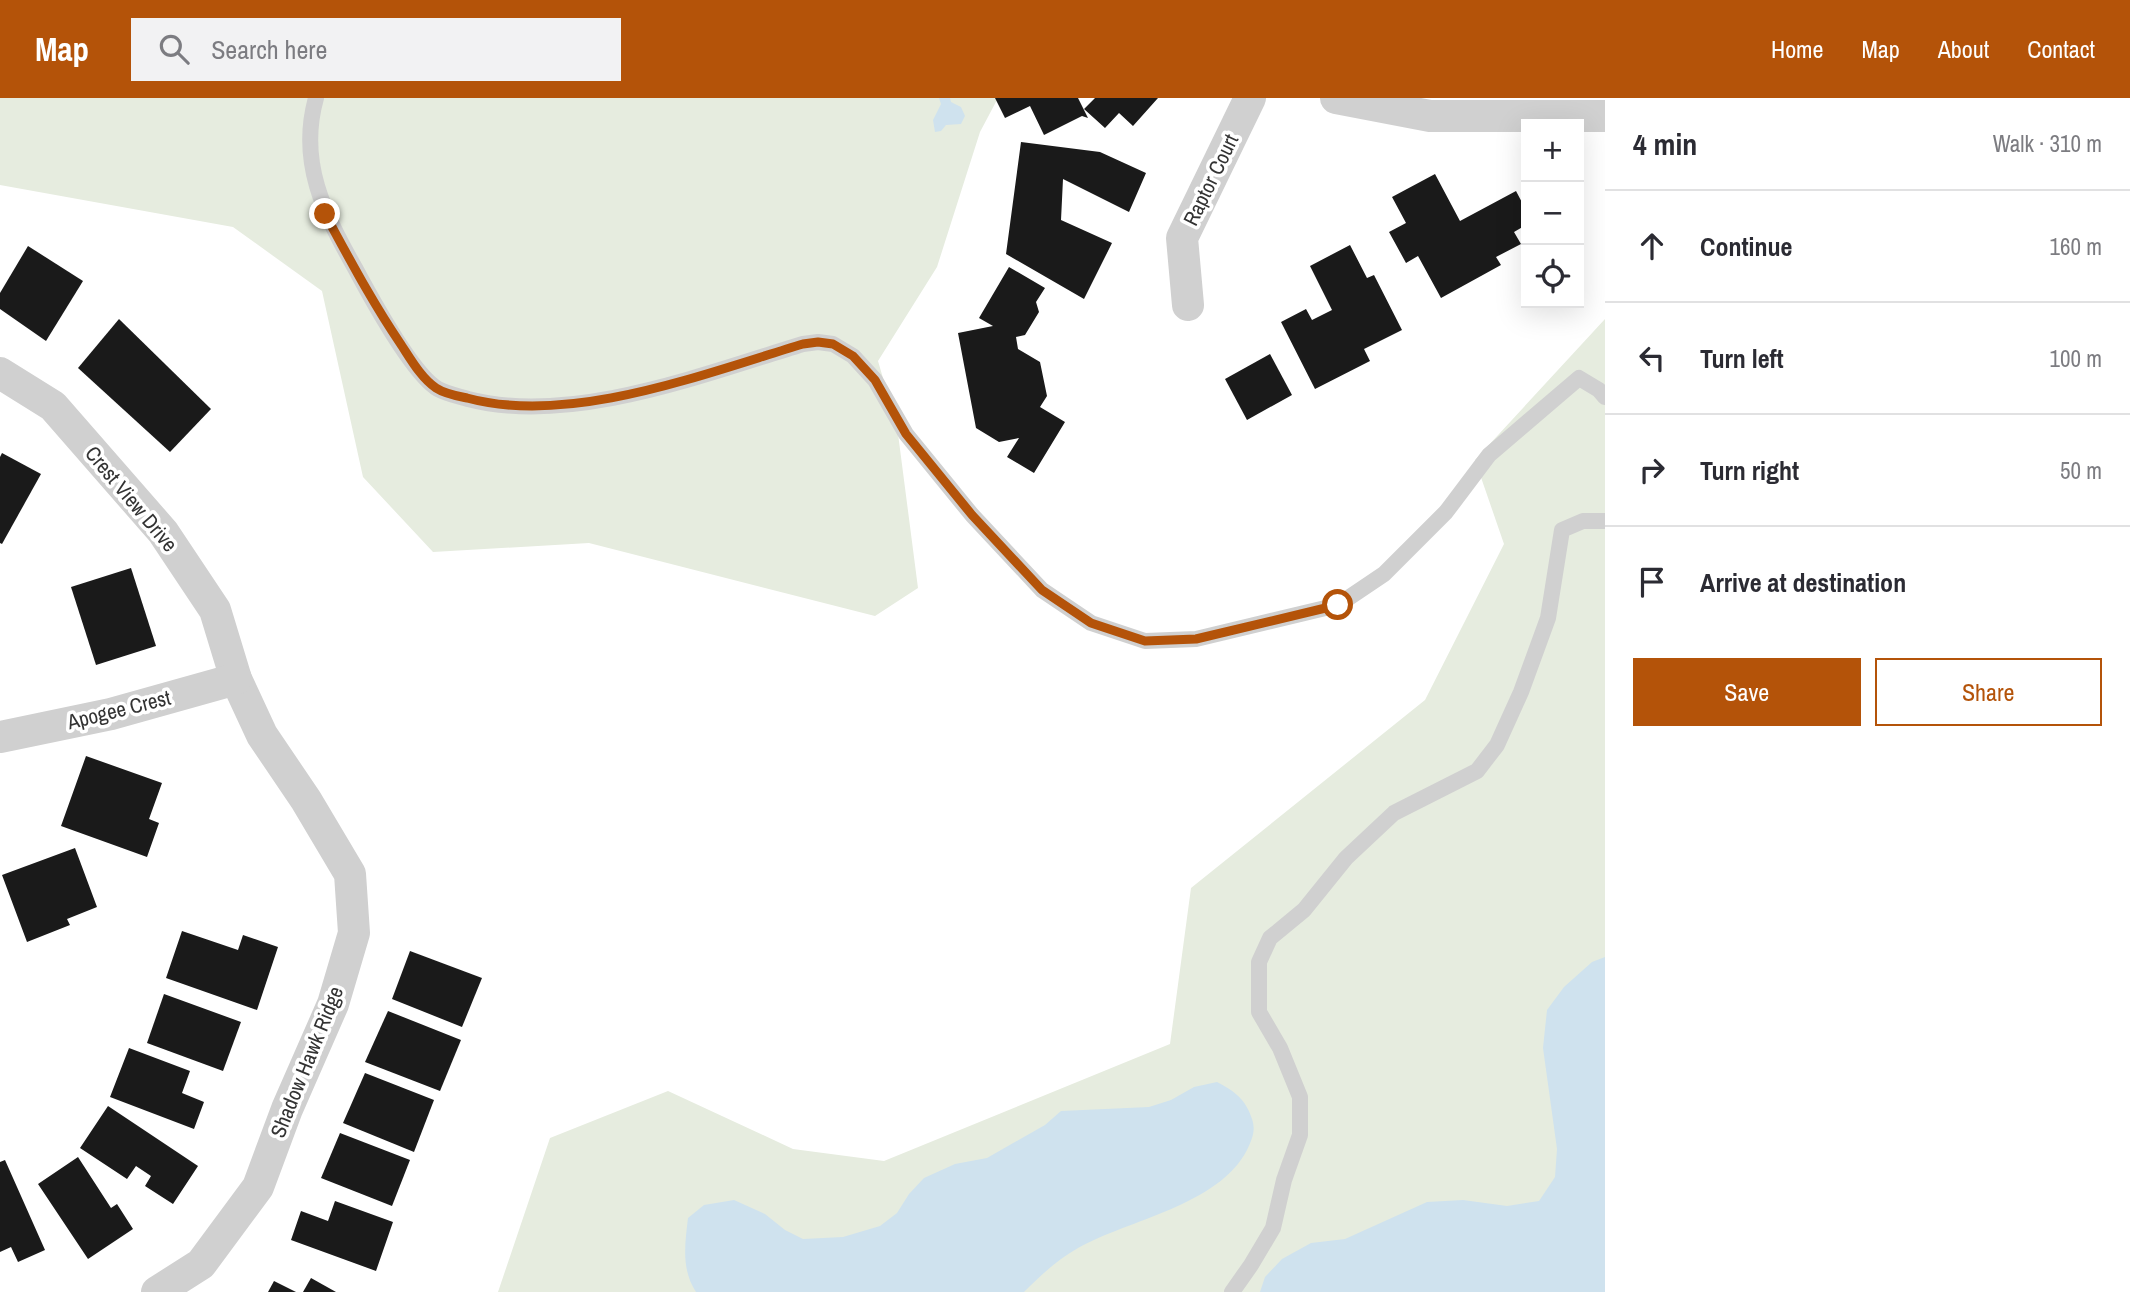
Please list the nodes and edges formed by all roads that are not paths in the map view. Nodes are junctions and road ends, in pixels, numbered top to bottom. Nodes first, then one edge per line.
1 (316, 98) edge
2 (1250, 98) edge
3 (1336, 98) edge
4 (1605, 116) edge
5 (1188, 305) dead end
6 (0, 373) edge
7 (1605, 397) edge
8 (1605, 520) edge
9 (236, 679) junction
10 (0, 737) edge
11 (306, 800) joint
12 (157, 1292) edge
13 (1232, 1292) edge

1 - 7 lane
2 - 5 street, Raptor Court
3 - 4 street
6 - 9 street, Crest View Drive
8 - 13 lane
9 - 10 street, Apogee Crest
9 - 11 street, Crest View Drive
11 - 12 street, Shadow Hawk Ridge

